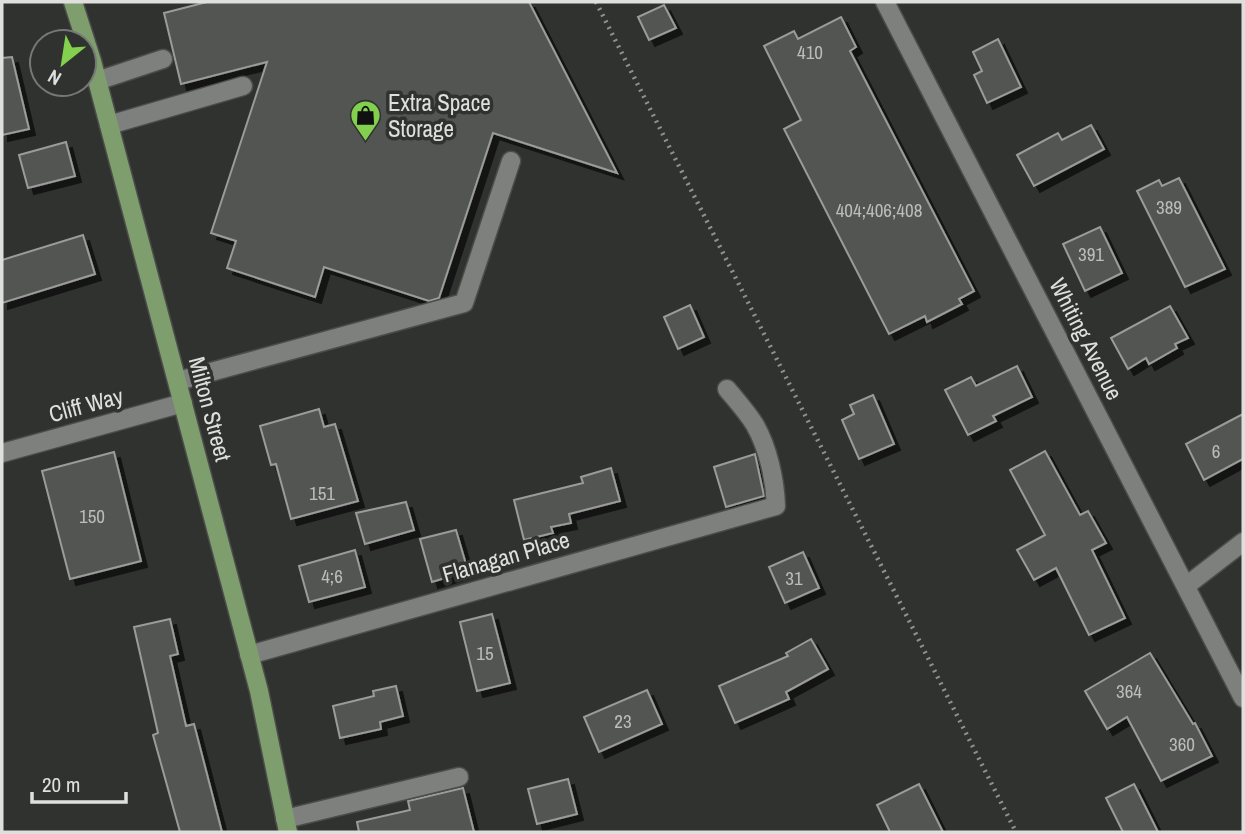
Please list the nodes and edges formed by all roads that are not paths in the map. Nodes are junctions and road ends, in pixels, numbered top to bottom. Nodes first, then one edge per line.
1 (73, 2) edge
2 (885, 2) edge
3 (81, 28) edge
4 (163, 59) dead end
5 (98, 81) edge
6 (98, 85) edge
7 (243, 86) dead end
8 (109, 125) junction
9 (511, 160) dead end
10 (178, 381) junction
11 (727, 389) dead end
12 (183, 403) junction
13 (2, 453) edge
14 (1243, 542) edge
15 (1186, 586) junction
16 (248, 655) junction
17 (1243, 698) edge
18 (459, 777) dead end
19 (287, 826) edge

1 - 3 main road, Milton Street
2 - 15 street, Whiting Avenue
4 - 5 street
6 - 8 main road, Milton Street
7 - 8 street
8 - 10 main road, Milton Street
9 - 10 street
10 - 12 main road, Milton Street
11 - 16 street, Flanagan Place
12 - 13 street, Cliff Way
12 - 16 main road, Milton Street
14 - 15 street
15 - 17 street, Whiting Avenue
16 - 19 main road, Milton Street
18 - 19 street

